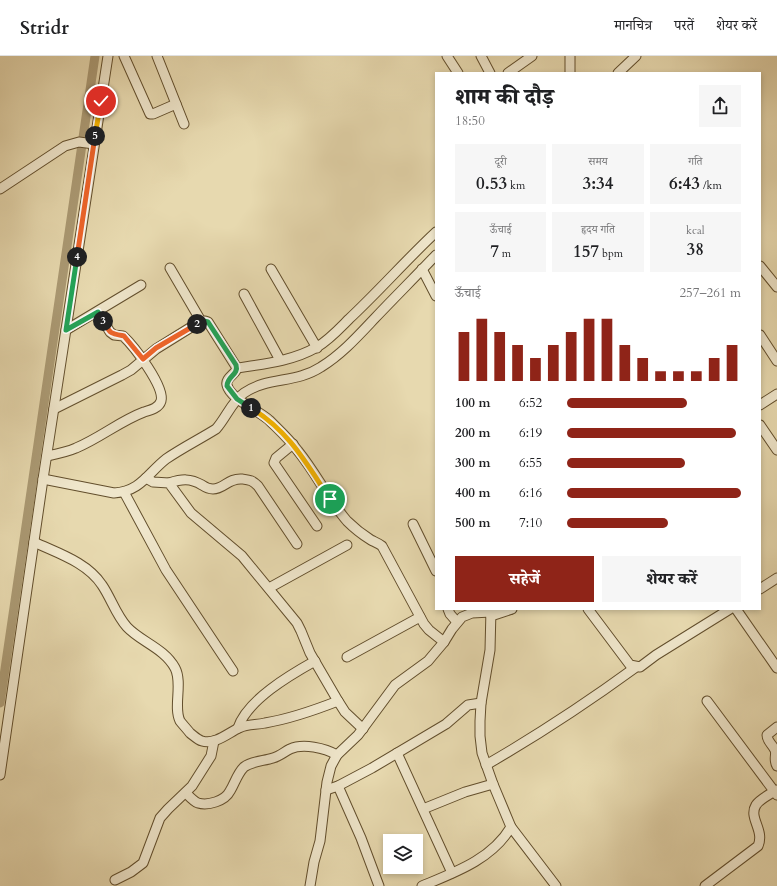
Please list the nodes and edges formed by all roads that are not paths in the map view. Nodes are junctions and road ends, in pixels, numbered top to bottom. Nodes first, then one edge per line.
1 (124, 56) edge
2 (157, 56) edge
3 (447, 56) edge
4 (481, 56) edge
5 (532, 56) edge
6 (570, 56) edge
7 (636, 56) edge
8 (110, 57) edge
9 (457, 72) edge
10 (489, 72) edge
11 (509, 72) edge
12 (570, 72) edge
13 (619, 72) edge
14 (176, 104) junction
15 (184, 124) dead end
16 (92, 144) junction
17 (0, 189) edge
18 (435, 233) edge
19 (435, 256) edge
20 (170, 268) dead end
21 (271, 269) dead end
22 (422, 269) junction
23 (762, 272) edge
24 (141, 285) dead end
25 (777, 287) edge
26 (244, 294) dead end
27 (435, 294) edge
28 (98, 312) junction
29 (201, 322) junction
30 (66, 330) junction
31 (761, 337) edge
32 (317, 348) junction
33 (143, 359) junction
34 (280, 360) junction
35 (777, 361) edge
36 (237, 368) junction
37 (777, 394) edge
38 (234, 395) junction
39 (761, 404) edge
40 (54, 408) junction
41 (761, 426) edge
42 (293, 444) junction
43 (777, 450) edge
44 (47, 456) junction
45 (146, 478) junction
46 (43, 479) junction
47 (169, 483) junction
48 (124, 492) junction
49 (413, 524) dead end
50 (317, 526) dead end
51 (34, 542) junction
52 (297, 544) dead end
53 (347, 545) dead end
54 (435, 569) edge
55 (777, 578) edge
56 (269, 588) junction
57 (761, 588) edge
58 (448, 610) edge
59 (505, 610) edge
60 (589, 610) edge
61 (728, 610) edge
62 (737, 610) edge
63 (491, 612) edge
64 (420, 617) junction
65 (457, 622) junction
66 (444, 642) junction
67 (347, 657) dead end
68 (315, 661) junction
69 (636, 667) junction
70 (777, 668) edge
71 (233, 671) dead end
72 (338, 701) junction
73 (707, 701) dead end
74 (481, 703) junction
75 (777, 727) edge
76 (238, 728) junction
77 (363, 729) junction
78 (214, 740) junction
79 (396, 753) junction
80 (337, 756) junction
81 (486, 765) junction
82 (777, 766) edge
83 (0, 775) edge
84 (493, 784) junction
85 (338, 786) junction
86 (326, 790) junction
87 (776, 792) edge
88 (186, 793) junction
89 (423, 809) junction
90 (511, 827) junction
91 (452, 873) junction
92 (115, 880) dead end
93 (310, 886) edge
94 (379, 886) edge
95 (422, 886) edge
96 (556, 886) edge
97 (705, 886) edge

1 - 14 street
2 - 14 street
3 - 9 street
4 - 10 street
5 - 11 street
6 - 12 street
7 - 13 street
8 - 16 street
14 - 15 street
16 - 17 street
16 - 30 street
18 - 32 street
19 - 22 street
20 - 29 street
21 - 32 street
22 - 27 street
22 - 38 street
23 - 25 street
24 - 28 street
26 - 34 street
28 - 30 street
28 - 33 street
29 - 33 street
29 - 36 street
30 - 40 street
31 - 35 street
32 - 34 street
33 - 40 street
33 - 44 street
34 - 36 street
36 - 38 street
37 - 39 street
38 - 42 street
38 - 45 street
40 - 44 street
41 - 43 street
42 - 50 street
42 - 64 street
44 - 46 street
45 - 47 street
45 - 48 street
46 - 48 street
46 - 51 street
47 - 52 street
47 - 56 street
48 - 71 street
49 - 54 street
51 - 78 street
51 - 83 street
53 - 56 street
55 - 57 street
56 - 68 street
58 - 65 street
59 - 63 street
60 - 69 street
61 - 69 street
62 - 70 street
63 - 65 street
63 - 74 street
64 - 66 street
64 - 67 street
65 - 66 street
66 - 77 street
68 - 72 street
68 - 76 street
69 - 81 street
72 - 76 street
72 - 77 street
73 - 87 street
74 - 79 street
74 - 81 street
75 - 82 street
76 - 78 street
77 - 80 street
78 - 88 street
79 - 85 street
79 - 89 street
80 - 86 street
80 - 88 street
81 - 84 street
84 - 89 street
84 - 90 street
85 - 86 street
85 - 94 street
86 - 93 street
87 - 97 street
88 - 92 street
89 - 91 street
90 - 91 street
90 - 96 street
91 - 95 street

